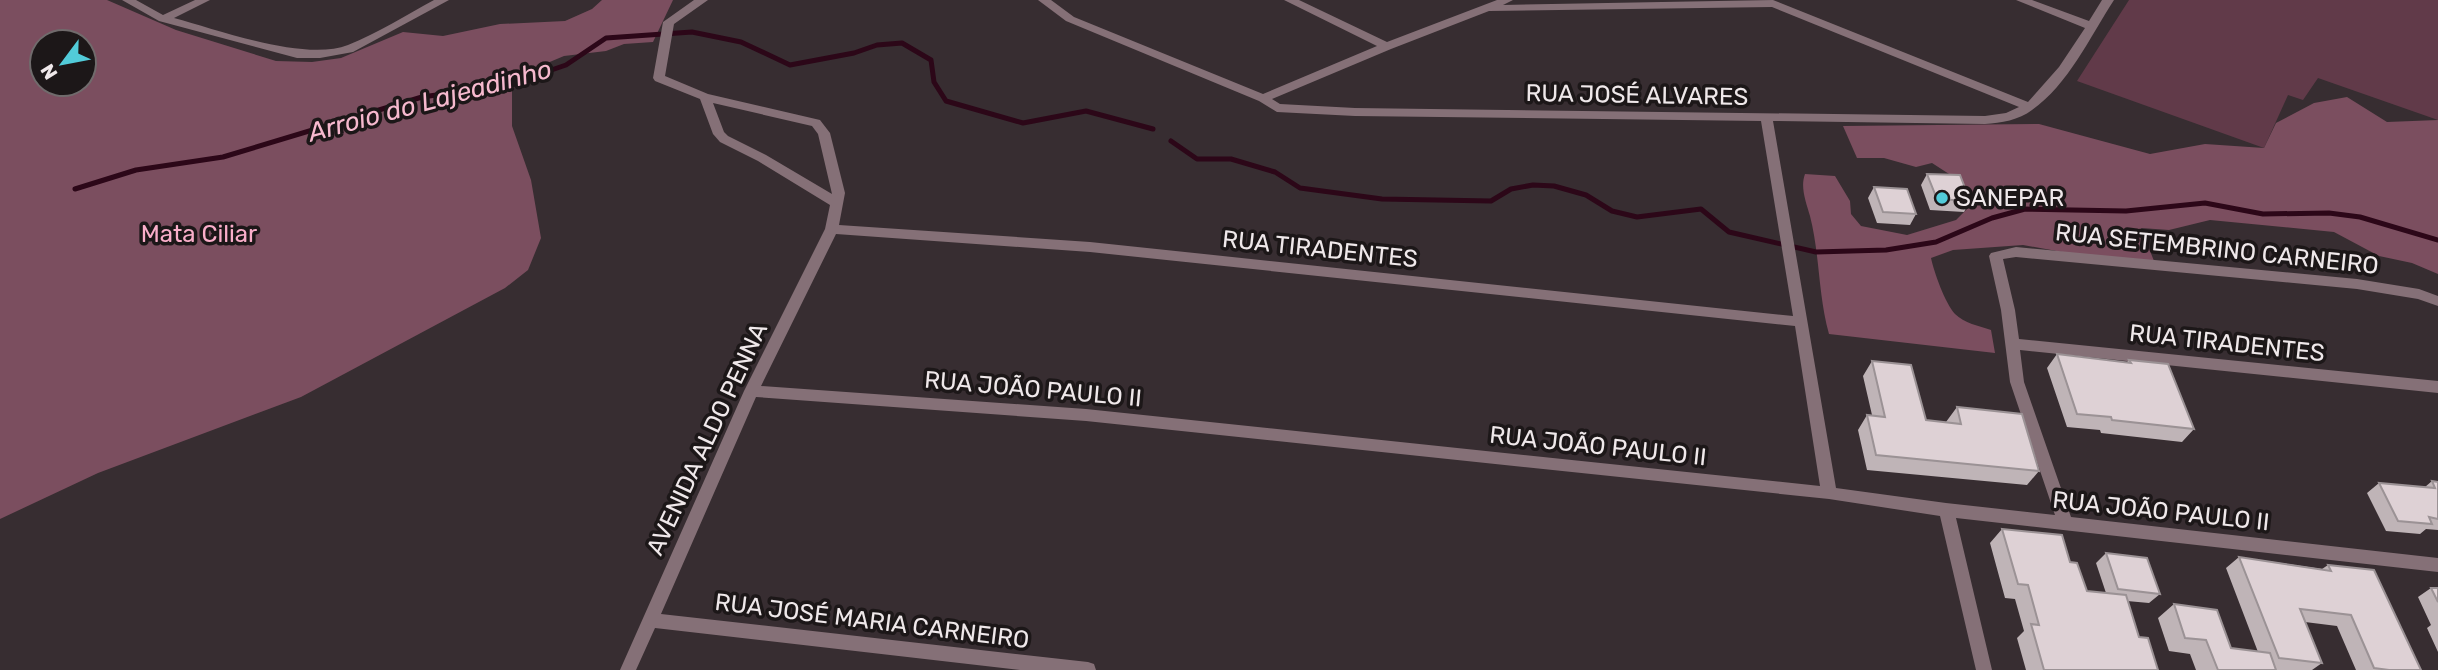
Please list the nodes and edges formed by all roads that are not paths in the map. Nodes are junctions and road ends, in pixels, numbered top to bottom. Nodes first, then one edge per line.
1 (128, 0) edge
2 (204, 0) edge
3 (443, 0) edge
4 (702, 0) edge
5 (1044, 0) edge
6 (1290, 0) edge
7 (1507, 0) edge
8 (2022, 0) edge
9 (2108, 0) edge
10 (1768, 2) edge
11 (1486, 9) junction
12 (163, 19) junction
13 (2091, 26) junction
14 (1387, 46) junction
15 (705, 97) junction
16 (1266, 101) junction
17 (2030, 107) junction
18 (1766, 117) junction
19 (837, 203) junction
20 (832, 229) junction
21 (2438, 301) edge
22 (1802, 322) junction
23 (2011, 344) junction
24 (2438, 387) edge
25 (751, 391) junction
26 (1829, 493) junction
27 (1946, 510) junction
28 (2065, 523) junction
29 (2438, 565) edge
30 (650, 620) junction
31 (628, 670) edge
32 (1088, 670) edge
33 (1984, 670) edge

1 - 12 street
2 - 12 street
3 - 12 street
4 - 15 street
5 - 16 street, RUA JOSÉ ALVARES
6 - 14 street
7 - 11 street
8 - 13 street
9 - 13 street
10 - 11 street
10 - 17 street
11 - 14 street
13 - 17 street
14 - 16 street
15 - 19 street
15 - 19 street, AVENIDA ALDO PENNA
16 - 18 street, RUA JOSÉ ALVARES
17 - 18 street, RUA JOSÉ ALVARES
18 - 22 street
19 - 20 street, AVENIDA ALDO PENNA
20 - 22 street, RUA TIRADENTES
20 - 25 street, AVENIDA ALDO PENNA
21 - 23 street, RUA SETEMBRINO CARNEIRO
22 - 26 street
23 - 24 street, RUA TIRADENTES
23 - 28 street
25 - 26 street, RUA JOÃO PAULO II
25 - 30 street, AVENIDA ALDO PENNA
26 - 27 street, RUA JOÃO PAULO II
27 - 28 street, RUA JOÃO PAULO II
27 - 33 street
28 - 29 street, RUA JOÃO PAULO II
30 - 31 street, AVENIDA ALDO PENNA
30 - 32 street, RUA JOSÉ MARIA CARNEIRO

